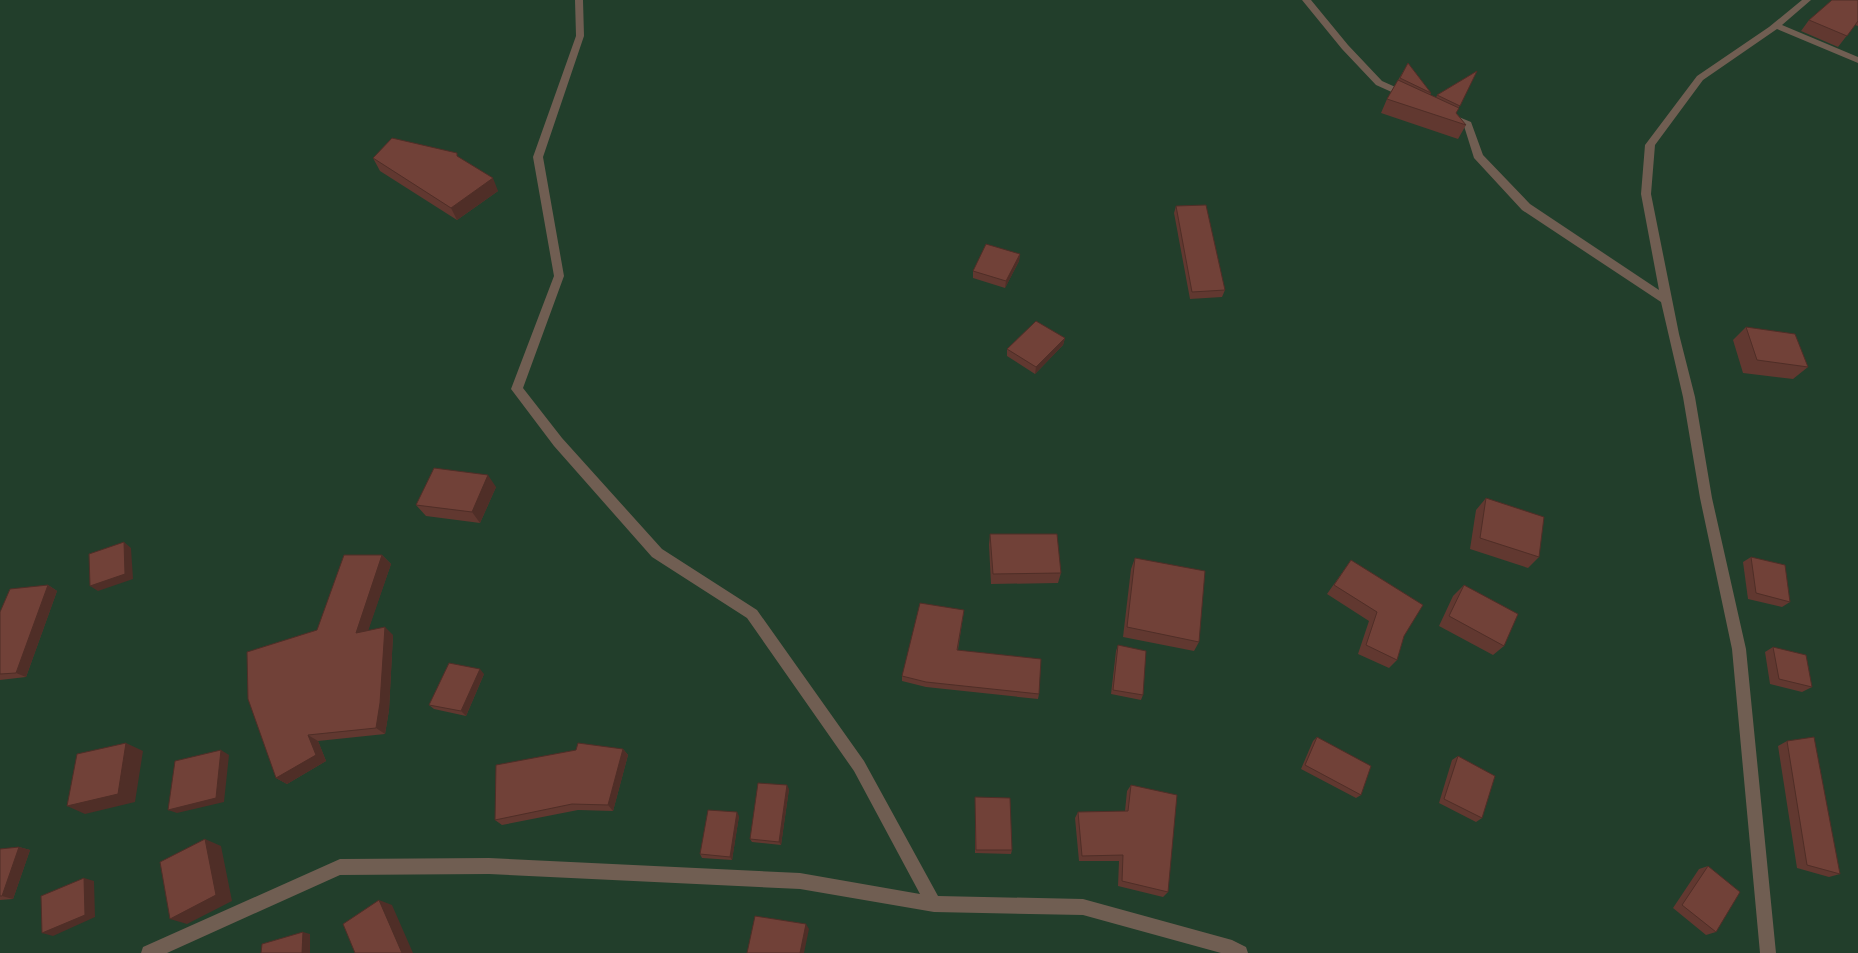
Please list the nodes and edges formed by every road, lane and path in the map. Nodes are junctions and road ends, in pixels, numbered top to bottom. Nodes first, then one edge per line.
1 (579, 0) edge
2 (1306, 0) edge
3 (1807, 0) edge
4 (1776, 26) junction
5 (1858, 60) edge
6 (1414, 99) edge
7 (1441, 112) edge
8 (1666, 300) junction
9 (934, 904) junction
10 (149, 953) edge
11 (1240, 953) edge
12 (1768, 953) edge

1 - 9 street
2 - 6 street
3 - 4 street
4 - 5 street
4 - 8 street
7 - 8 street
8 - 12 street
9 - 10 street
9 - 11 street

